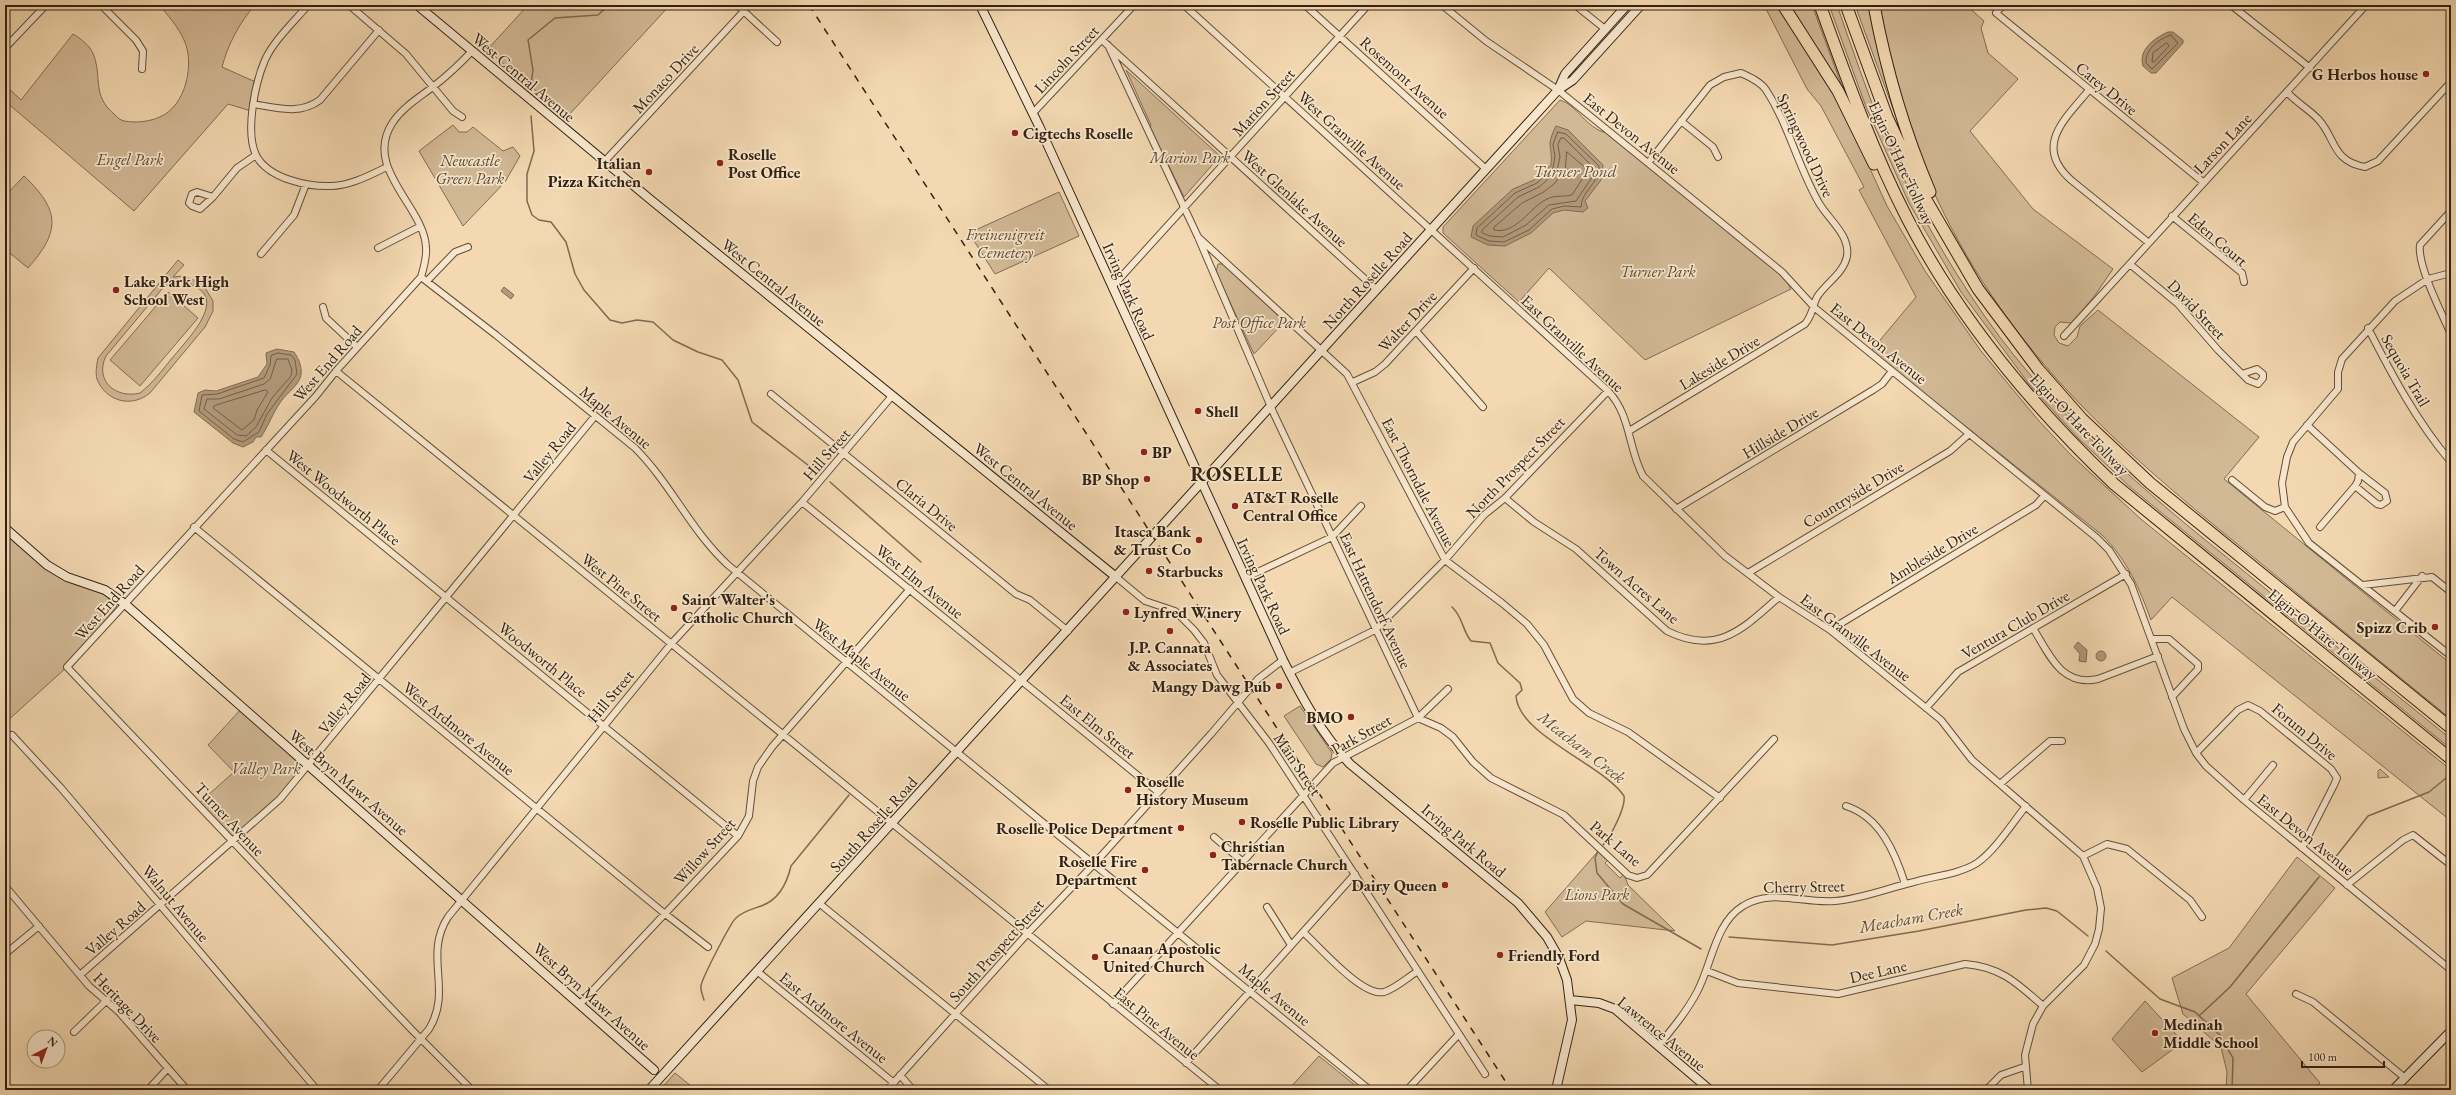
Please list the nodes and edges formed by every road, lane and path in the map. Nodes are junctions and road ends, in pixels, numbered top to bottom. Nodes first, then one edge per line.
1 (46, 5) edge
2 (101, 5) edge
3 (308, 5) edge
4 (349, 5) edge
5 (418, 5) edge
6 (737, 5) edge
7 (980, 5) edge
8 (1134, 5) edge
9 (1184, 5) edge
10 (1305, 5) edge
11 (1368, 5) edge
12 (1442, 5) edge
13 (1575, 5) edge
14 (1627, 5) edge
15 (1641, 5) edge
16 (1783, 5) edge
17 (1820, 5) edge
18 (1846, 5) edge
19 (1874, 5) edge
20 (2003, 5) edge
21 (2231, 5) edge
22 (2366, 5) edge
23 (744, 12) junction
24 (1605, 29) junction
25 (379, 30) junction
26 (1340, 36) junction
27 (1102, 40) junction
28 (777, 42) dead end
29 (1108, 45) junction
30 (5, 48) edge
31 (472, 51) junction
32 (2310, 68) junction
33 (142, 69) dead end
34 (2451, 82) edge
35 (434, 86) junction
36 (1558, 90) junction
37 (2089, 90) junction
38 (2288, 93) junction
39 (1285, 96) junction
40 (253, 104) junction
41 (1033, 113) junction
42 (462, 117) dead end
43 (1681, 121) junction
44 (256, 155) junction
45 (1230, 157) junction
46 (1718, 157) dead end
47 (604, 162) junction
48 (1648, 163) junction
49 (387, 167) junction
50 (1486, 169) junction
51 (2204, 182) junction
52 (306, 184) junction
53 (213, 197) dead end
54 (1184, 209) junction
55 (2451, 211) edge
56 (2172, 216) junction
57 (1908, 218) junction
58 (419, 227) junction
59 (1940, 227) junction
60 (1432, 229) junction
61 (1198, 237) junction
62 (2150, 243) junction
63 (468, 247) dead end
64 (378, 248) dead end
65 (261, 254) dead end
66 (2131, 265) junction
67 (1474, 268) junction
68 (2451, 273) edge
69 (421, 277) junction
70 (2428, 279) junction
71 (428, 280) junction
72 (2244, 282) dead end
73 (1112, 287) junction
74 (1377, 290) junction
75 (323, 307) dead end
76 (1815, 308) junction
77 (2368, 328) junction
78 (1416, 330) junction
79 (2451, 334) edge
80 (2064, 336) dead end
81 (357, 347) junction
82 (1322, 350) junction
83 (336, 371) junction
84 (1892, 371) junction
85 (2242, 374) dead end
86 (1353, 382) junction
87 (1608, 391) junction
88 (772, 394) dead end
89 (892, 396) junction
90 (1271, 406) junction
91 (1482, 407) dead end
92 (596, 416) junction
93 (2307, 425) junction
94 (1629, 431) junction
95 (1969, 434) junction
96 (266, 450) junction
97 (844, 454) junction
98 (2451, 462) edge
99 (2359, 472) junction
100 (2232, 480) dead end
101 (1201, 484) junction
102 (2355, 486) junction
103 (2044, 496) junction
104 (1505, 498) junction
105 (802, 502) junction
106 (1361, 506) dead end
107 (2285, 507) junction
108 (1676, 510) junction
109 (514, 515) junction
110 (687, 516) joint
111 (2320, 527) dead end
112 (5, 528) edge
113 (194, 528) junction
114 (1332, 537) junction
115 (1445, 560) junction
116 (405, 564) joint
117 (736, 572) junction
118 (1748, 573) junction
119 (2126, 574) junction
120 (2422, 576) junction
121 (1116, 577) junction
122 (1245, 578) junction
123 (2363, 585) junction
124 (910, 590) junction
125 (2451, 592) edge
126 (446, 597) junction
127 (1779, 597) junction
128 (125, 604) junction
129 (2395, 611) junction
130 (2033, 628) junction
131 (1375, 630) junction
132 (1830, 630) junction
133 (1068, 631) junction
134 (2152, 639) junction
135 (671, 644) junction
136 (2158, 656) junction
137 (2451, 656) edge
138 (1283, 660) junction
139 (845, 661) junction
140 (67, 667) joint
141 (1289, 673) junction
142 (380, 680) junction
143 (1022, 681) junction
144 (1448, 689) dead end
145 (2172, 697) junction
146 (1237, 703) junction
147 (1926, 708) junction
148 (1418, 718) junction
149 (603, 725) junction
150 (2451, 728) edge
151 (12, 735) dead end
152 (782, 735) junction
153 (1774, 738) dead end
154 (2062, 741) dead end
155 (956, 753) junction
156 (2196, 753) junction
157 (1343, 756) junction
158 (2451, 759) edge
159 (2273, 765) dead end
160 (310, 766) junction
161 (2000, 784) junction
162 (1158, 792) junction
163 (1302, 795) junction
164 (1720, 798) junction
165 (2244, 800) junction
166 (1846, 806) dead end
167 (2026, 806) junction
168 (536, 808) junction
169 (892, 824) junction
170 (738, 836) junction
171 (1214, 837) dead end
172 (233, 841) junction
173 (2302, 848) junction
174 (2083, 856) junction
175 (1242, 861) junction
176 (1094, 864) junction
177 (2451, 865) edge
178 (1355, 874) junction
179 (1905, 884) junction
180 (2347, 885) junction
181 (5, 886) edge
182 (462, 900) junction
183 (820, 904) junction
184 (160, 905) junction
185 (1267, 907) dead end
186 (664, 913) junction
187 (2202, 917) dead end
188 (39, 926) junction
189 (1178, 932) junction
190 (1303, 932) junction
191 (1027, 934) junction
192 (1291, 945) junction
193 (708, 947) dead end
194 (5, 954) edge
195 (2451, 970) edge
196 (1418, 971) junction
197 (758, 972) junction
198 (1707, 972) junction
199 (80, 975) junction
200 (1250, 991) junction
201 (2296, 994) dead end
202 (107, 1000) junction
203 (1570, 1000) junction
204 (580, 1004) junction
205 (1113, 1004) junction
206 (2044, 1006) junction
207 (955, 1014) junction
208 (2451, 1031) edge
209 (74, 1032) dead end
210 (1459, 1034) junction
211 (421, 1039) junction
212 (416, 1045) junction
213 (1658, 1045) junction
214 (433, 1050) junction
215 (1186, 1063) junction
216 (168, 1068) junction
217 (2024, 1068) junction
218 (654, 1070) joint
219 (1485, 1074) dead end
220 (900, 1075) junction
221 (661, 1077) junction
222 (2405, 1078) junction
223 (894, 1083) junction
224 (148, 1090) edge
225 (187, 1090) edge
226 (317, 1090) edge
227 (378, 1090) edge
228 (472, 1090) edge
229 (649, 1090) edge
230 (887, 1090) edge
231 (913, 1090) edge
232 (1049, 1090) edge
233 (1220, 1090) edge
234 (1370, 1090) edge
235 (1407, 1090) edge
236 (1556, 1090) edge
237 (1710, 1090) edge
238 (1986, 1090) edge
239 (2028, 1090) edge
240 (2394, 1090) edge

1 - 30 street
2 - 33 street
3 - 40 street
4 - 25 street
5 - 31 main road, West Central Avenue
6 - 23 street
7 - 41 main road, Irving Park Road
8 - 27 street, Lincoln Street
9 - 39 street, West Granville Avenue
10 - 26 street, Rosemont Avenue
11 - 26 street, Marion Street
12 - 36 street, East Devon Avenue
13 - 24 street
14 - 24 main road, North Roselle Road
15 - 36 main road, North Roselle Road
16 - 57 highway
17 - 57 highway, Elgin-O'Hare Tollway
18 - 59 highway, Elgin-O'Hare Tollway
19 - 59 highway
20 - 37 street, Carey Drive
21 - 32 street
22 - 32 street, Larson Lane
23 - 28 street
23 - 47 street, Monaco Drive
24 - 36 main road, North Roselle Road
25 - 35 street
25 - 40 street
26 - 39 street, Marion Street
26 - 50 street, Rosemont Avenue
27 - 29 street, West Glenlake Avenue
27 - 41 street, Lincoln Street
29 - 45 street, West Glenlake Avenue
29 - 54 street, East Hattendorf Avenue
31 - 35 street
31 - 47 main road, West Central Avenue
32 - 38 street, Larson Lane
34 - 38 street
35 - 42 street
35 - 49 street
36 - 48 street, East Devon Avenue
36 - 50 main road, North Roselle Road
37 - 51 street, Carey Drive
37 - 62 street
38 - 51 street, Larson Lane
39 - 45 street, Marion Street
39 - 60 street, West Granville Avenue
40 - 44 street
41 - 73 main road, Irving Park Road
43 - 46 street
43 - 48 street, Springwood Drive
43 - 76 street, Springwood Drive
44 - 52 street
44 - 53 street
45 - 54 street, Marion Street
45 - 74 street, West Glenlake Avenue
47 - 89 main road, West Central Avenue
48 - 76 street, East Devon Avenue
49 - 52 street
49 - 58 street
50 - 60 main road, North Roselle Road
51 - 56 street, Larson Lane
52 - 65 street
54 - 61 street, East Hattendorf Avenue
54 - 73 street, Marion Street
55 - 70 street
56 - 62 street, Larson Lane
56 - 72 street, Eden Court
57 - 158 highway, Elgin-O'Hare Tollway
58 - 64 street
58 - 69 street
59 - 150 highway, Elgin-O'Hare Tollway
60 - 67 street, East Granville Avenue
60 - 74 main road, North Roselle Road
61 - 82 street, East Thorndale Avenue
61 - 90 street, East Hattendorf Avenue
62 - 66 street, Larson Lane
63 - 71 street
66 - 80 street, Larson Lane
66 - 85 street, David Street
67 - 78 street, Walter Drive
67 - 87 street, East Granville Avenue
68 - 70 street
69 - 71 street
69 - 81 street, West End Road
70 - 77 street
70 - 79 street
71 - 92 street, Maple Avenue
73 - 101 main road, Irving Park Road
74 - 82 main road, North Roselle Road
75 - 81 street
76 - 84 street, East Devon Avenue
76 - 94 street, Lakeside Drive
77 - 93 street
77 - 98 street, Sequoia Trail
78 - 86 street, Walter Drive
78 - 91 street
81 - 83 street, West End Road
82 - 86 street, East Thorndale Avenue
82 - 90 main road, North Roselle Road
83 - 96 street, West End Road
83 - 109 street, West Pine Street
84 - 95 street, East Devon Avenue
84 - 108 street, Hillside Drive
86 - 115 street, East Thorndale Avenue
87 - 94 street, East Granville Avenue
87 - 104 street, North Prospect Street
88 - 97 street, Claria Drive
89 - 97 street, Hill Street
89 - 121 main road, West Central Avenue
90 - 101 main road, North Roselle Road
90 - 114 street, East Hattendorf Avenue
92 - 109 street, Valley Road
92 - 110 street, Maple Avenue
93 - 99 street
93 - 107 street
94 - 108 street, East Granville Avenue
95 - 103 street, East Devon Avenue
95 - 118 street, Countryside Drive
96 - 113 street, West End Road
96 - 116 street, West Woodworth Place
97 - 105 street, Hill Street
97 - 133 street, Claria Drive
99 - 102 street
99 - 102 street
100 - 107 street
101 - 121 main road, North Roselle Road
101 - 122 main road, Irving Park Road
102 - 111 street
103 - 119 street, East Devon Avenue
103 - 132 street, Ambleside Drive
104 - 115 street, North Prospect Street
104 - 127 street, Town Acres Lane
105 - 117 street, Hill Street
105 - 124 street, West Elm Avenue
106 - 114 street
107 - 123 street
108 - 118 street, East Granville Avenue
109 - 126 street, Valley Road
109 - 135 street, West Pine Street
110 - 117 street, West Maple Avenue
112 - 128 main road, West Bryn Mawr Avenue
113 - 128 street, West End Road
113 - 142 street, West Ardmore Avenue
114 - 122 street
114 - 131 street, East Hattendorf Avenue
115 - 131 street, North Prospect Street
115 - 164 street, East Thorndale Avenue
116 - 126 street, Woodworth Place
117 - 135 street, Hill Street
117 - 139 street, West Maple Avenue
118 - 127 street, East Granville Avenue
119 - 130 street, Ventura Club Drive
119 - 134 street, East Devon Avenue
120 - 123 street
120 - 125 street
120 - 129 street
121 - 133 main road, South Roselle Road
121 - 146 street, Main Street
122 - 138 main road, Irving Park Road
123 - 129 street
124 - 139 street, Willow Street
124 - 143 street, West Elm Avenue
126 - 142 street, Valley Road
126 - 149 street, Woodworth Place
127 - 132 street, East Granville Avenue
128 - 140 street, West End Road
128 - 160 main road, West Bryn Mawr Avenue
129 - 137 street
130 - 136 street
130 - 147 street, Ventura Club Drive
131 - 141 street, North Prospect Street
131 - 148 street, East Hattendorf Avenue
132 - 147 street, East Granville Avenue
133 - 143 main road, South Roselle Road
134 - 136 street, East Devon Avenue
134 - 145 street
135 - 149 street, Hill Street
135 - 152 street, West Pine Street
136 - 145 street, East Devon Avenue
138 - 141 main road, Irving Park Road
138 - 146 street, South Prospect Street
139 - 152 street, Willow Street
139 - 155 street, West Maple Avenue
140 - 172 street, Turner Avenue
141 - 157 main road, Irving Park Road
142 - 160 street, Valley Road
142 - 168 street, West Ardmore Avenue
143 - 155 main road, South Roselle Road
143 - 162 street, East Elm Street
144 - 148 street, Park Street
145 - 156 street, East Devon Avenue
146 - 162 street, South Prospect Street
146 - 163 street, Main Street
147 - 161 street, East Granville Avenue
148 - 157 street, Park Street
148 - 164 street, Park Lane
149 - 168 street, Hill Street
149 - 170 street, Woodworth Place
151 - 184 street, Walnut Avenue
152 - 169 street, West Pine Street
152 - 170 street, Willow Street
153 - 164 street, Park Lane
154 - 161 street
155 - 169 main road, South Roselle Road
155 - 176 street, Maple Avenue
156 - 165 street, East Devon Avenue
156 - 173 street, Forum Drive
157 - 163 street, Park Street
157 - 203 main road, Irving Park Road
159 - 165 street
160 - 172 street, Valley Road
160 - 182 main road, West Bryn Mawr Avenue
161 - 167 street, East Granville Avenue
162 - 176 street, South Prospect Street
163 - 175 street, Park Street
163 - 178 street, Main Street
165 - 173 street, East Devon Avenue
166 - 179 street
167 - 174 street, East Granville Avenue
167 - 179 street, Cherry Street
168 - 182 street, Hill Street
168 - 186 street, West Ardmore Avenue
169 - 183 main road, South Roselle Road
169 - 191 street, East Pine Avenue
170 - 186 street, Willow Street
171 - 175 street
172 - 184 street, Valley Road
172 - 211 street, Turner Avenue
173 - 180 street, East Devon Avenue
174 - 187 street
174 - 206 street, East Granville Avenue
175 - 189 street, Park Street
176 - 189 street, Maple Avenue
176 - 191 street, South Prospect Street
177 - 180 street
178 - 190 street
178 - 196 street, Main Street
179 - 198 street, Cherry Street
180 - 195 street, East Devon Avenue
181 - 188 street, Heritage Drive
182 - 204 main road, West Bryn Mawr Avenue
182 - 211 street, Hill Street
183 - 197 main road, South Roselle Road
183 - 207 street
184 - 199 street, Valley Road
184 - 226 street, Walnut Avenue
185 - 192 street
186 - 193 street, West Ardmore Avenue
186 - 204 street, Willow Street
188 - 194 street
188 - 199 street, Heritage Drive
189 - 200 street, Maple Avenue
189 - 205 street, Park Street
190 - 192 street
190 - 196 street
191 - 205 street, East Pine Avenue
191 - 207 street, South Prospect Street
192 - 200 street
196 - 210 street, Main Street
197 - 221 main road, South Roselle Road
197 - 223 street, East Ardmore Avenue
198 - 206 street, Dee Lane
198 - 213 street, Cherry Street
199 - 202 street, Heritage Drive
200 - 215 street
200 - 234 street, Maple Avenue
201 - 222 street
202 - 209 street
202 - 216 street, Heritage Drive
203 - 213 main road, Lawrence Avenue
203 - 236 main road, Irving Park Road
204 - 218 main road, West Bryn Mawr Avenue
205 - 215 street, East Pine Avenue
206 - 217 street, East Granville Avenue
207 - 220 street, South Prospect Street
207 - 232 street
208 - 222 main road
210 - 219 street, Main Street
210 - 235 street
211 - 212 street, Hill Street
211 - 214 street, Turner Avenue
212 - 214 street
212 - 227 street, Hill Street
213 - 237 main road, Lawrence Avenue
214 - 228 street, Turner Avenue
215 - 233 street, East Pine Avenue
216 - 224 street
216 - 225 street, Heritage Drive
217 - 238 street
217 - 239 street, East Granville Avenue
218 - 221 street, West Bryn Mawr Avenue
220 - 223 street, South Prospect Street
220 - 231 street
221 - 229 main road, South Roselle Road
222 - 240 main road
223 - 230 street, South Prospect Street

